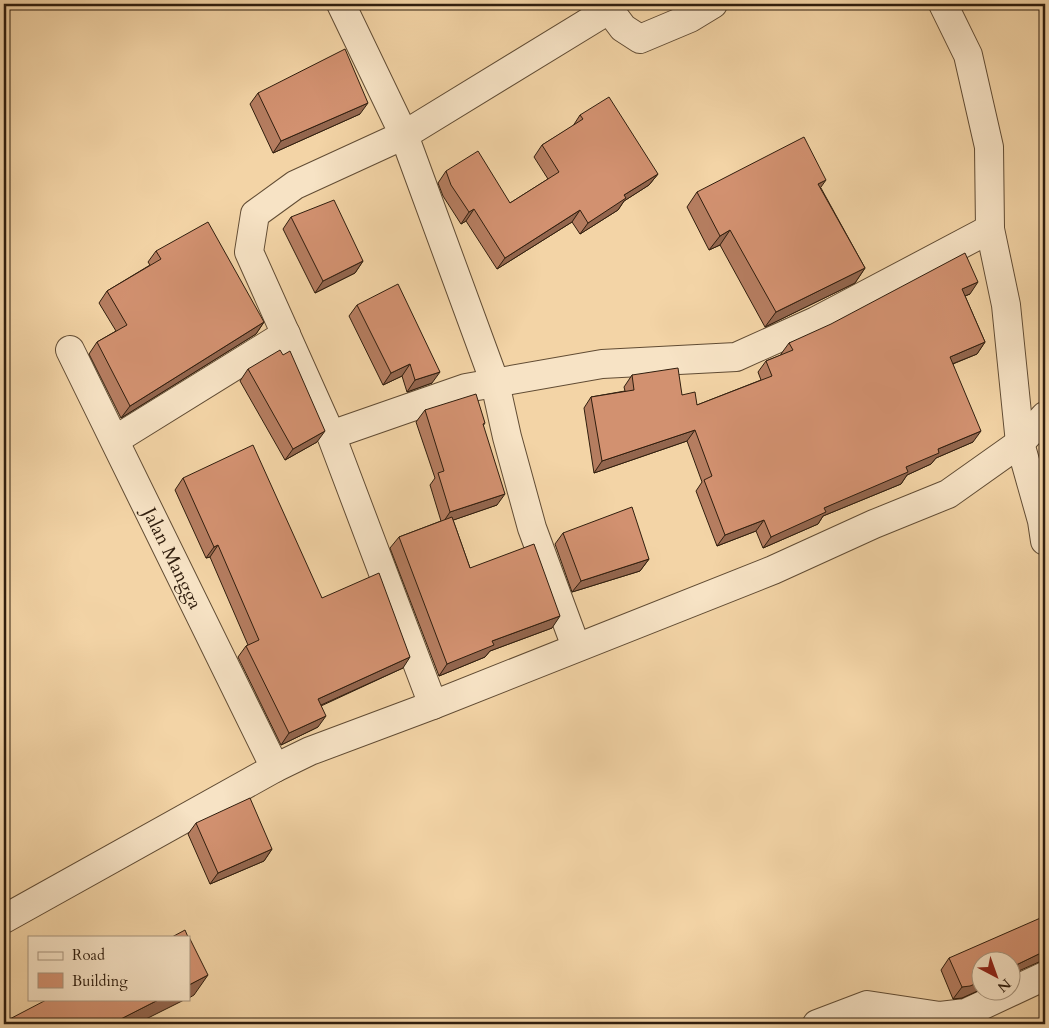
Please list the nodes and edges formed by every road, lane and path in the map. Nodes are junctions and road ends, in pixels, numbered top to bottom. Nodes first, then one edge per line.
1 (340, 4) edge
2 (712, 4) edge
3 (943, 4) edge
4 (607, 6) edge
5 (404, 135) junction
6 (990, 229) junction
7 (286, 334) junction
8 (70, 350) dead end
9 (495, 383) junction
10 (1045, 416) edge
11 (331, 435) junction
12 (115, 440) junction
13 (1020, 443) junction
14 (1045, 541) edge
15 (576, 647) junction
16 (433, 705) junction
17 (275, 768) junction
18 (4, 919) edge
19 (1045, 976) edge
20 (817, 1024) edge

1 - 5 street
2 - 4 street
3 - 6 street
4 - 5 street
5 - 7 street
5 - 9 street
6 - 9 street
6 - 13 street
7 - 11 street
7 - 12 street
8 - 12 street, Jalan Mangga
9 - 11 street
9 - 15 street
10 - 13 street
11 - 16 street
12 - 17 street, Jalan Mangga
13 - 14 street
13 - 15 street
15 - 16 street
16 - 17 street
17 - 18 street
19 - 20 street

